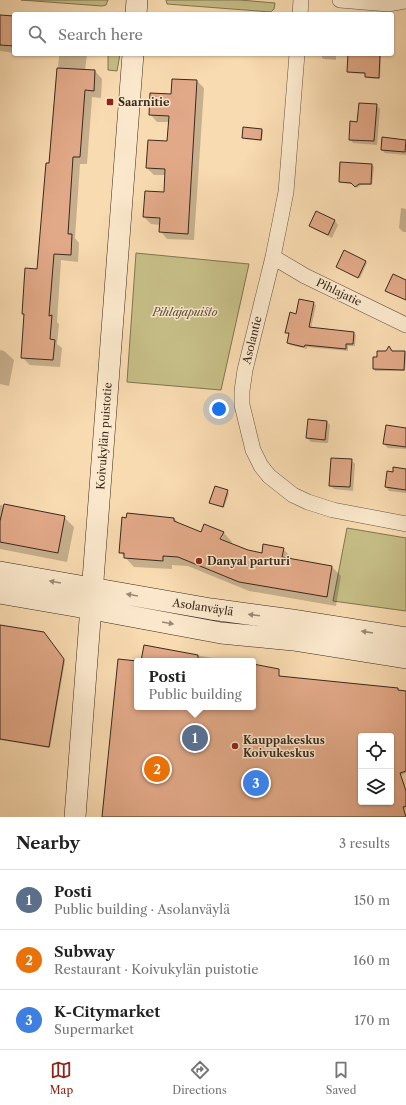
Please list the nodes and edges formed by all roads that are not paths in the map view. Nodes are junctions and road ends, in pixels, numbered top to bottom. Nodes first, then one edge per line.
1 (137, 0) edge
2 (302, 0) edge
3 (340, 0) edge
4 (406, 1) edge
5 (136, 12) edge
6 (300, 12) edge
7 (133, 56) edge
8 (297, 56) edge
9 (273, 257) junction
10 (406, 325) edge
11 (406, 524) edge
12 (0, 572) edge
13 (93, 588) junction
14 (0, 593) edge
15 (92, 609) junction
16 (406, 638) edge
17 (406, 658) edge
18 (75, 817) edge

1 - 5 main road
2 - 6 street
3 - 4 street
7 - 13 main road, Koivukylän puistotie
8 - 9 street, Asolantie
9 - 10 street, Pihlajatie
9 - 11 street, Asolantie
13 -> 12 main road, Asolanväylä
13 - 15 main road, Koivukylän puistotie
16 -> 13 main road, Asolanväylä
14 - 15 main road, Asolanväylä
15 -> 17 main road, Asolanväylä
15 - 18 main road, Koivukylän puistotie

